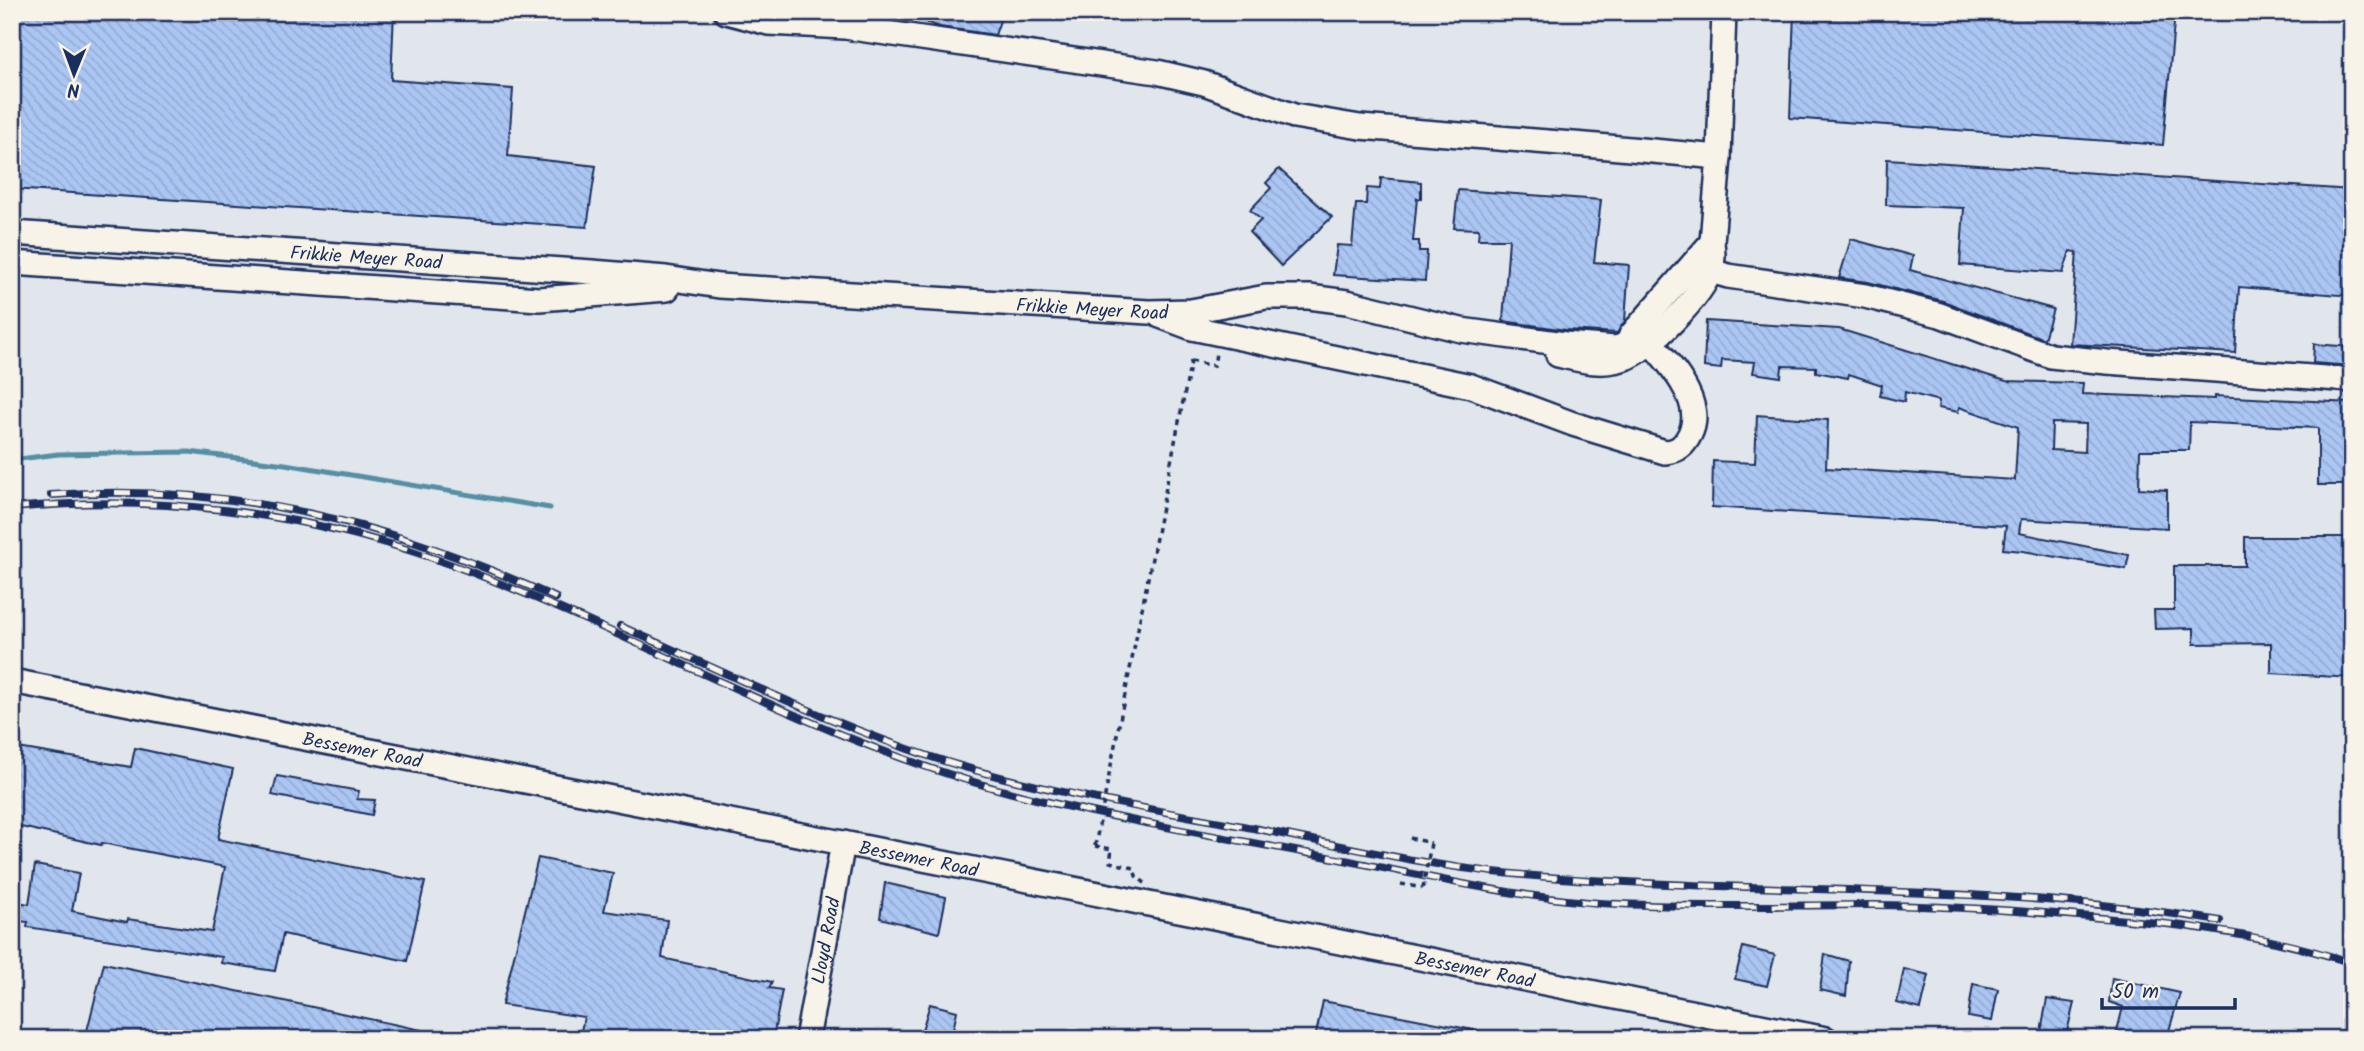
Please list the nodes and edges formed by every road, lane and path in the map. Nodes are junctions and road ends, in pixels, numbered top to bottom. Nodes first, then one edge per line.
1 (726, 12) edge
2 (1724, 12) edge
3 (1719, 158) junction
4 (12, 233) edge
5 (12, 263) edge
6 (1703, 266) junction
7 (719, 286) junction
8 (1149, 312) junction
9 (1643, 335) junction
10 (1214, 366) dead end
11 (2352, 380) edge
12 (12, 681) edge
13 (1410, 838) dead end
14 (843, 843) junction
15 (1134, 868) dead end
16 (1401, 884) dead end
17 (807, 1039) edge
18 (1826, 1039) edge

1 - 3 street
2 - 3 street
3 - 6 street
4 - 7 street, Frikkie Meyer Road
5 - 7 street, Frikkie Meyer Road
6 - 9 street
6 - 11 street
7 - 8 street, Frikkie Meyer Road
8 - 9 street, Frikkie Meyer Road
8 - 9 street
10 - 15 path, bridge
12 - 14 street, Bessemer Road
13 - 16 path, bridge
14 - 17 street, Lloyd Road
14 - 18 street, Bessemer Road

